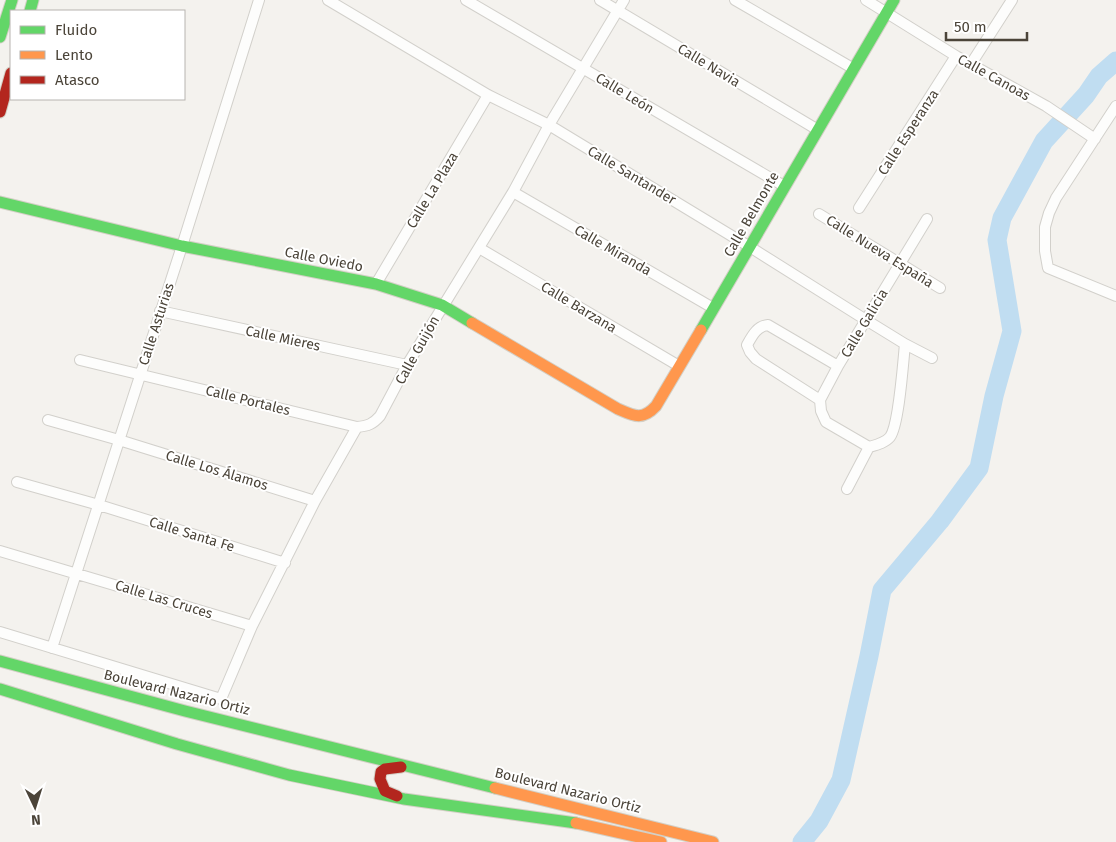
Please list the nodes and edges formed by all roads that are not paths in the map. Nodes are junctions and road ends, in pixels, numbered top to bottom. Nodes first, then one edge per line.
1 (12, 0) edge
2 (259, 0) edge
3 (328, 0) edge
4 (466, 0) edge
5 (600, 0) edge
6 (624, 0) edge
7 (735, 0) edge
8 (866, 0) edge
9 (894, 0) edge
10 (1012, 0) edge
11 (618, 10) junction
12 (887, 13) junction
13 (0, 36) edge
14 (956, 56) junction
15 (971, 64) junction
16 (584, 68) junction
17 (854, 69) junction
18 (10, 76) edge
19 (488, 95) junction
20 (1116, 106) edge
21 (0, 112) edge
22 (549, 125) junction
23 (818, 130) junction
24 (1096, 139) junction
25 (784, 186) junction
26 (513, 192) junction
27 (0, 202) edge
28 (859, 208) dead end
29 (820, 214) dead end
30 (927, 219) dead end
31 (182, 246) junction
32 (750, 246) junction
33 (479, 248) junction
34 (900, 264) junction
35 (376, 284) junction
36 (940, 288) dead end
37 (1115, 293) edge
38 (442, 305) junction
39 (713, 308) junction
40 (160, 311) junction
41 (866, 320) junction
42 (905, 344) junction
43 (932, 358) dead end
44 (80, 360) dead end
45 (406, 365) junction
46 (679, 366) junction
47 (838, 366) junction
48 (139, 374) junction
49 (820, 400) junction
50 (618, 409) joint
51 (48, 420) dead end
52 (357, 426) junction
53 (119, 440) junction
54 (869, 447) junction
55 (17, 482) dead end
56 (847, 489) dead end
57 (315, 501) junction
58 (99, 505) junction
59 (0, 550) edge
60 (285, 563) junction
61 (77, 572) junction
62 (252, 626) junction
63 (0, 632) edge
64 (52, 648) junction
65 (1, 661) edge
66 (0, 688) edge
67 (348, 751) junction
68 (416, 768) junction
69 (338, 784) junction
70 (404, 799) junction
71 (661, 842) edge
72 (713, 842) edge

1 - 13 main road
2 - 31 street, Calle Asturias
3 - 19 street, Calle Santander
4 - 16 street, Calle León
5 - 11 street, Calle Navia
6 - 11 street, Calle Guijón
7 - 17 street
8 - 12 street, Calle Canoas
9 - 12 main road, Calle Belmonte
10 - 15 street
11 - 16 street, Calle Guijón
11 - 23 street, Calle Navia
12 - 14 street, Calle Canoas
12 - 17 main road, Calle Belmonte
14 - 15 street, Calle Canoas
14 - 28 street, Calle Esperanza
15 - 24 street, Calle Canoas
16 - 22 street, Calle Guijón
16 - 25 street, Calle León
17 - 23 main road, Calle Belmonte
18 - 21 main road
19 - 22 street, Calle Santander
19 - 35 street, Calle La Plaza
20 - 24 street
22 - 26 street, Calle Guijón
22 - 32 street, Calle Santander
23 - 25 main road, Calle Belmonte
24 - 37 street
25 - 32 main road, Calle Belmonte
26 - 33 street, Calle Guijón
26 - 39 street, Calle Miranda
27 - 31 main road, Calle Oviedo
29 - 34 street, Calle Nueva España
30 - 34 street, Calle Galicia
31 - 35 main road, Calle Oviedo
31 - 40 street, Calle Asturias
32 - 39 main road, Calle Belmonte
32 - 41 street, Calle Santander
33 - 38 street, Calle Guijón
33 - 46 street, Calle Barzana
34 - 36 street, Calle Nueva España
34 - 41 street, Calle Galicia
35 - 38 main road, Calle Oviedo
38 - 45 street, Calle Guijón
38 - 50 main road, Calle Oviedo
39 - 46 main road, Calle Belmonte
40 - 45 street, Calle Mieres
40 - 48 street, Calle Asturias
41 - 42 street, Calle Santander
41 - 47 street, Calle Galicia
42 - 43 street, Calle Santander
42 - 54 street
44 - 48 street, Calle Portales
45 - 52 street, Calle Guijón
46 - 50 main road, Calle Belmonte
47 - 49 street, Calle Galicia
47 - 49 street
48 - 52 street, Calle Portales
48 - 53 street, Calle Asturias
49 - 54 street
51 - 53 street, Calle Los Álamos
52 - 57 street
53 - 57 street, Calle Los Álamos
53 - 58 street, Calle Asturias
54 - 56 street
55 - 58 street, Calle Santa Fe
57 - 60 street
58 - 60 street, Calle Santa Fe
58 - 61 street, Calle Asturias
59 - 61 street, Calle Las Cruces
60 - 62 street
61 - 62 street, Calle Las Cruces
61 - 64 street, Calle Asturias
62 - 64 street
63 - 64 street
65 - 67 main road, Boulevard Nazario Ortiz
66 - 69 main road, Boulevard Nazario Ortiz
67 - 68 main road, Boulevard Nazario Ortiz
67 - 69 main road, Boulevard Nazario Ortiz
68 - 70 main road, Boulevard Nazario Ortiz
68 - 72 main road, Boulevard Nazario Ortiz
69 - 70 main road, Boulevard Nazario Ortiz
70 - 71 main road, Boulevard Nazario Ortiz

